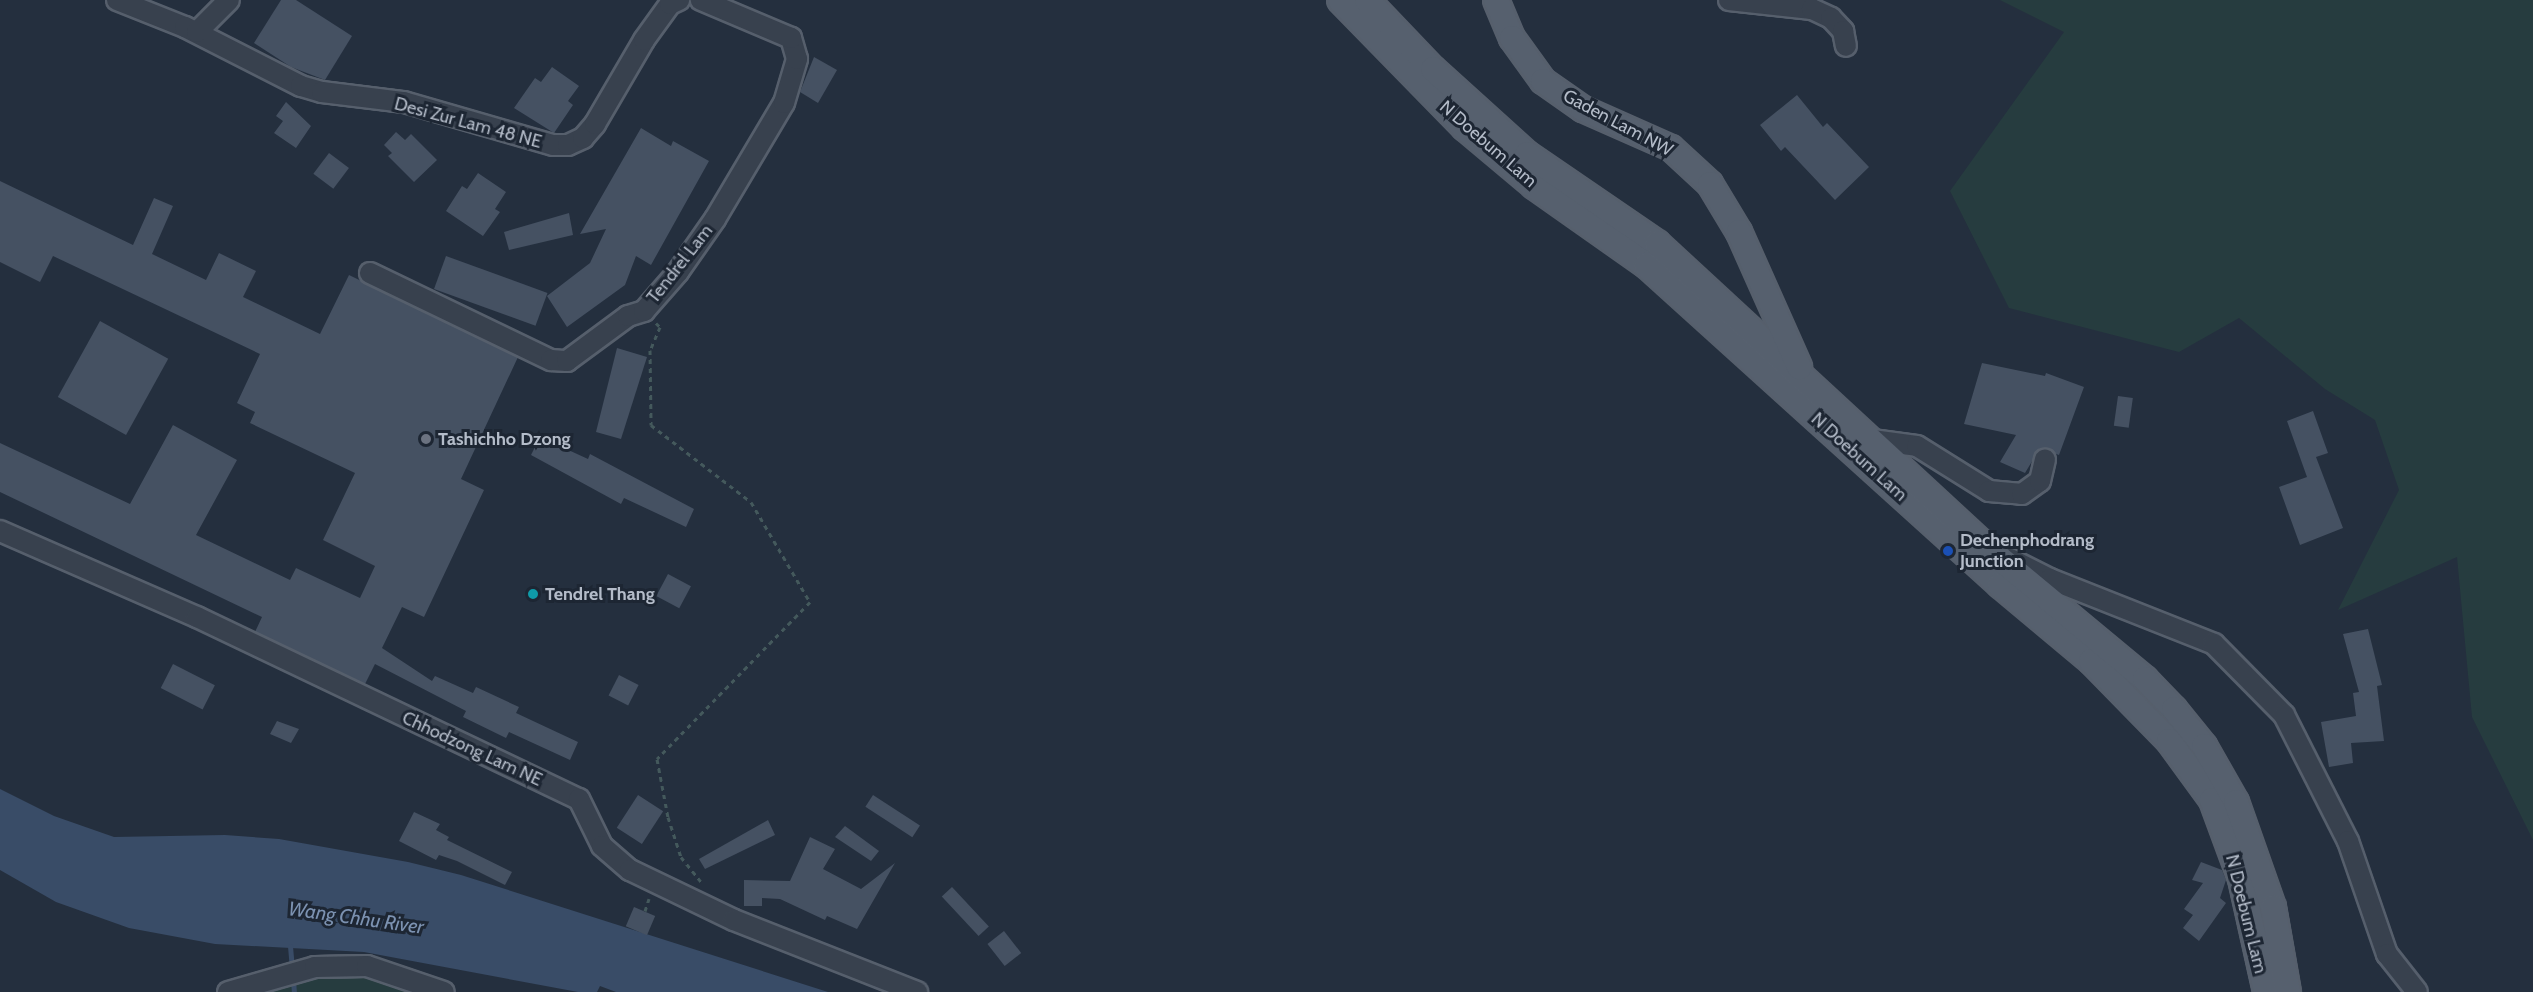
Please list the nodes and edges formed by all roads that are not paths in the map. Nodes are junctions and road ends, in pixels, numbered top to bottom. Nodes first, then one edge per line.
1 (117, 0) edge
2 (229, 0) edge
3 (679, 0) edge
4 (701, 0) edge
5 (1340, 0) edge
6 (1367, 0) edge
7 (1496, 0) edge
8 (1729, 0) edge
9 (197, 32) junction
10 (1845, 46) dead end
11 (370, 273) dead end
12 (1803, 376) junction
13 (1872, 440) junction
14 (2045, 460) dead end
15 (0, 531) edge
16 (1986, 547) junction
17 (228, 992) edge
18 (444, 992) edge
19 (917, 992) edge
20 (2266, 992) edge
21 (2288, 992) edge
22 (2417, 992) edge

1 - 9 street, Desi Zur Lam 48 NE
2 - 9 street
3 - 9 street, Desi Zur Lam 48 NE
4 - 11 street, Tendrel Lam
5 - 20 main road, N Doebum Lam
6 - 12 main road, N Doebum Lam
7 - 12 main road, Gaden Lam NW
8 - 10 street
12 - 13 main road, N Doebum Lam
13 - 14 street
13 - 16 main road, N Doebum Lam
15 - 19 street, Chhodzong Lam NE
16 - 21 main road, N Doebum Lam
16 - 22 street
17 - 18 street

